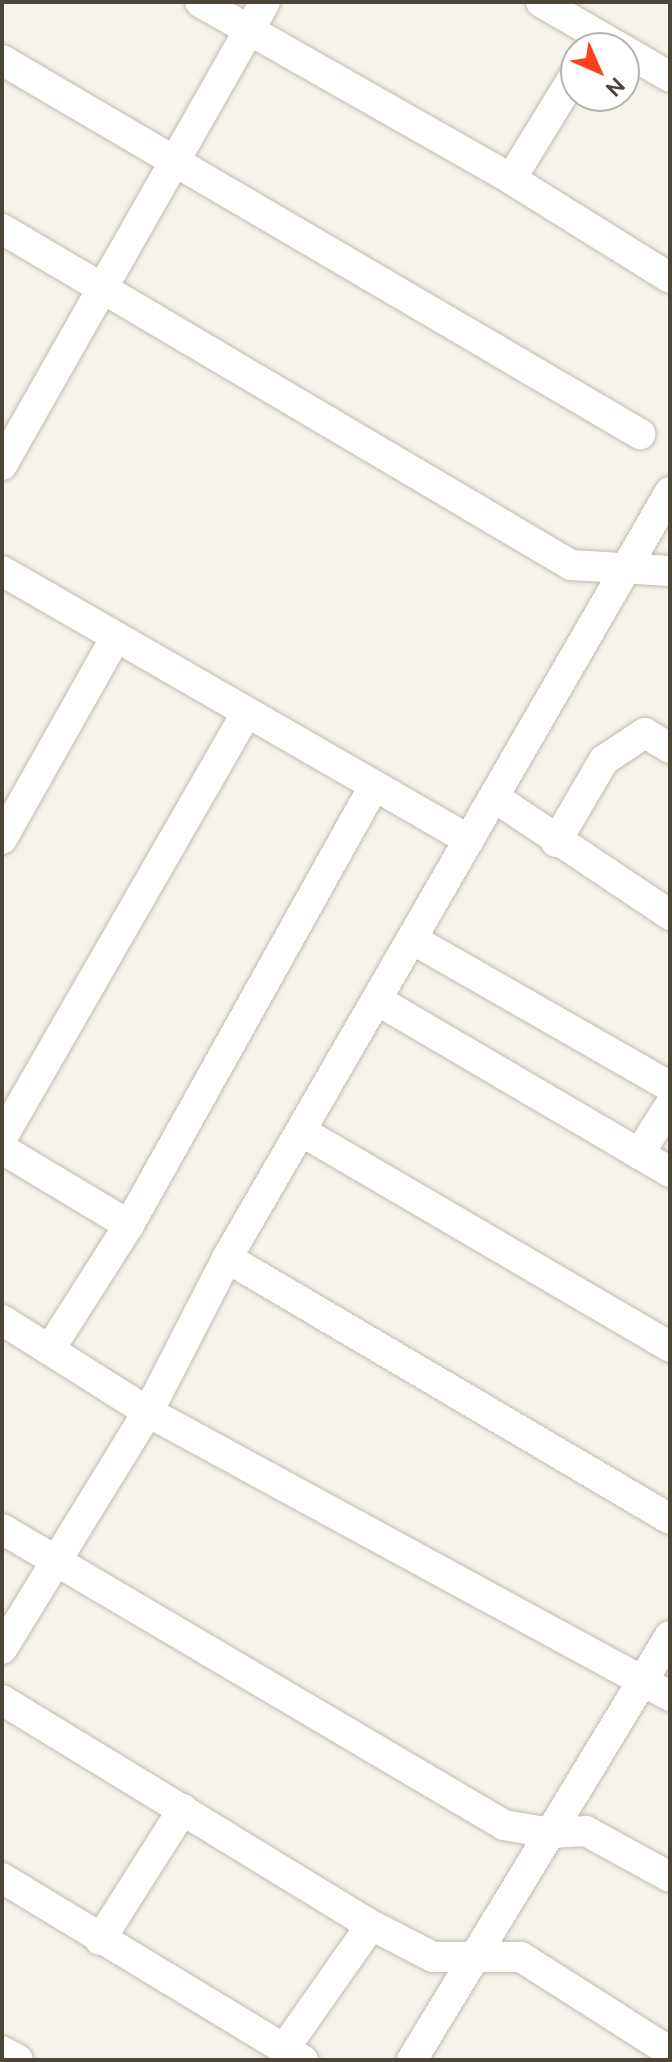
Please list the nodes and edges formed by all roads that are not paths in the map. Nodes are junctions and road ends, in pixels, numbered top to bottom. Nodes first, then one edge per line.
1 (200, 2) edge
2 (265, 2) edge
3 (541, 2) edge
4 (249, 31) junction
5 (588, 32) edge
6 (2, 60) edge
7 (640, 61) edge
8 (670, 77) edge
9 (560, 99) edge
10 (175, 161) junction
11 (511, 179) junction
12 (2, 229) edge
13 (670, 278) edge
14 (103, 288) junction
15 (12, 423) edge
16 (640, 434) dead end
17 (2, 465) edge
18 (670, 492) edge
19 (625, 569) junction
20 (2, 571) edge
21 (670, 571) edge
22 (116, 637) junction
23 (247, 712) junction
24 (670, 748) edge
25 (374, 786) junction
26 (494, 797) junction
27 (2, 839) edge
28 (469, 840) junction
29 (556, 842) junction
30 (670, 915) edge
31 (412, 939) junction
32 (377, 1000) junction
33 (670, 1087) edge
34 (670, 1105) edge
35 (301, 1131) junction
36 (2, 1138) edge
37 (2, 1149) edge
38 (639, 1154) junction
39 (670, 1172) edge
40 (129, 1225) junction
41 (227, 1258) junction
42 (2, 1320) edge
43 (670, 1347) edge
44 (50, 1349) junction
45 (148, 1412) junction
46 (670, 1519) edge
47 (2, 1529) edge
48 (54, 1560) junction
49 (670, 1636) edge
50 (2, 1649) edge
51 (643, 1681) junction
52 (670, 1696) edge
53 (2, 1700) edge
54 (183, 1809) junction
55 (550, 1833) junction
56 (670, 1877) edge
57 (2, 1878) edge
58 (371, 1925) junction
59 (100, 1940) junction
60 (475, 1956) junction
61 (2, 2051) edge
62 (670, 2052) edge
63 (293, 2054) edge
64 (18, 2060) edge
65 (412, 2060) edge

1 - 4 street
2 - 4 street
3 - 5 street
4 - 10 street
4 - 11 street
6 - 10 street
7 - 8 street
9 - 11 street
10 - 14 street
10 - 16 street
11 - 13 street
12 - 14 street
14 - 15 street
14 - 19 street
15 - 17 street
18 - 19 street
19 - 21 street
19 - 26 street
20 - 22 street
22 - 23 street
22 - 27 street
23 - 25 street
23 - 36 street
24 - 29 street
25 - 28 street
25 - 40 street
26 - 28 street
26 - 29 street
28 - 31 street
29 - 30 street
31 - 32 street
31 - 33 street
32 - 35 street
32 - 38 street
34 - 38 street
35 - 41 street
35 - 43 street
37 - 40 street
38 - 39 street
40 - 44 street
41 - 45 street
41 - 46 street
42 - 44 street
44 - 45 street
45 - 48 street
45 - 51 street
47 - 48 street
48 - 50 street
48 - 55 street
49 - 51 street
51 - 52 street
51 - 55 street
53 - 54 street
54 - 58 street
54 - 59 street
55 - 56 street
55 - 60 street
57 - 59 street
58 - 60 street
58 - 63 street
59 - 63 street
60 - 62 street
60 - 65 street
61 - 64 street

